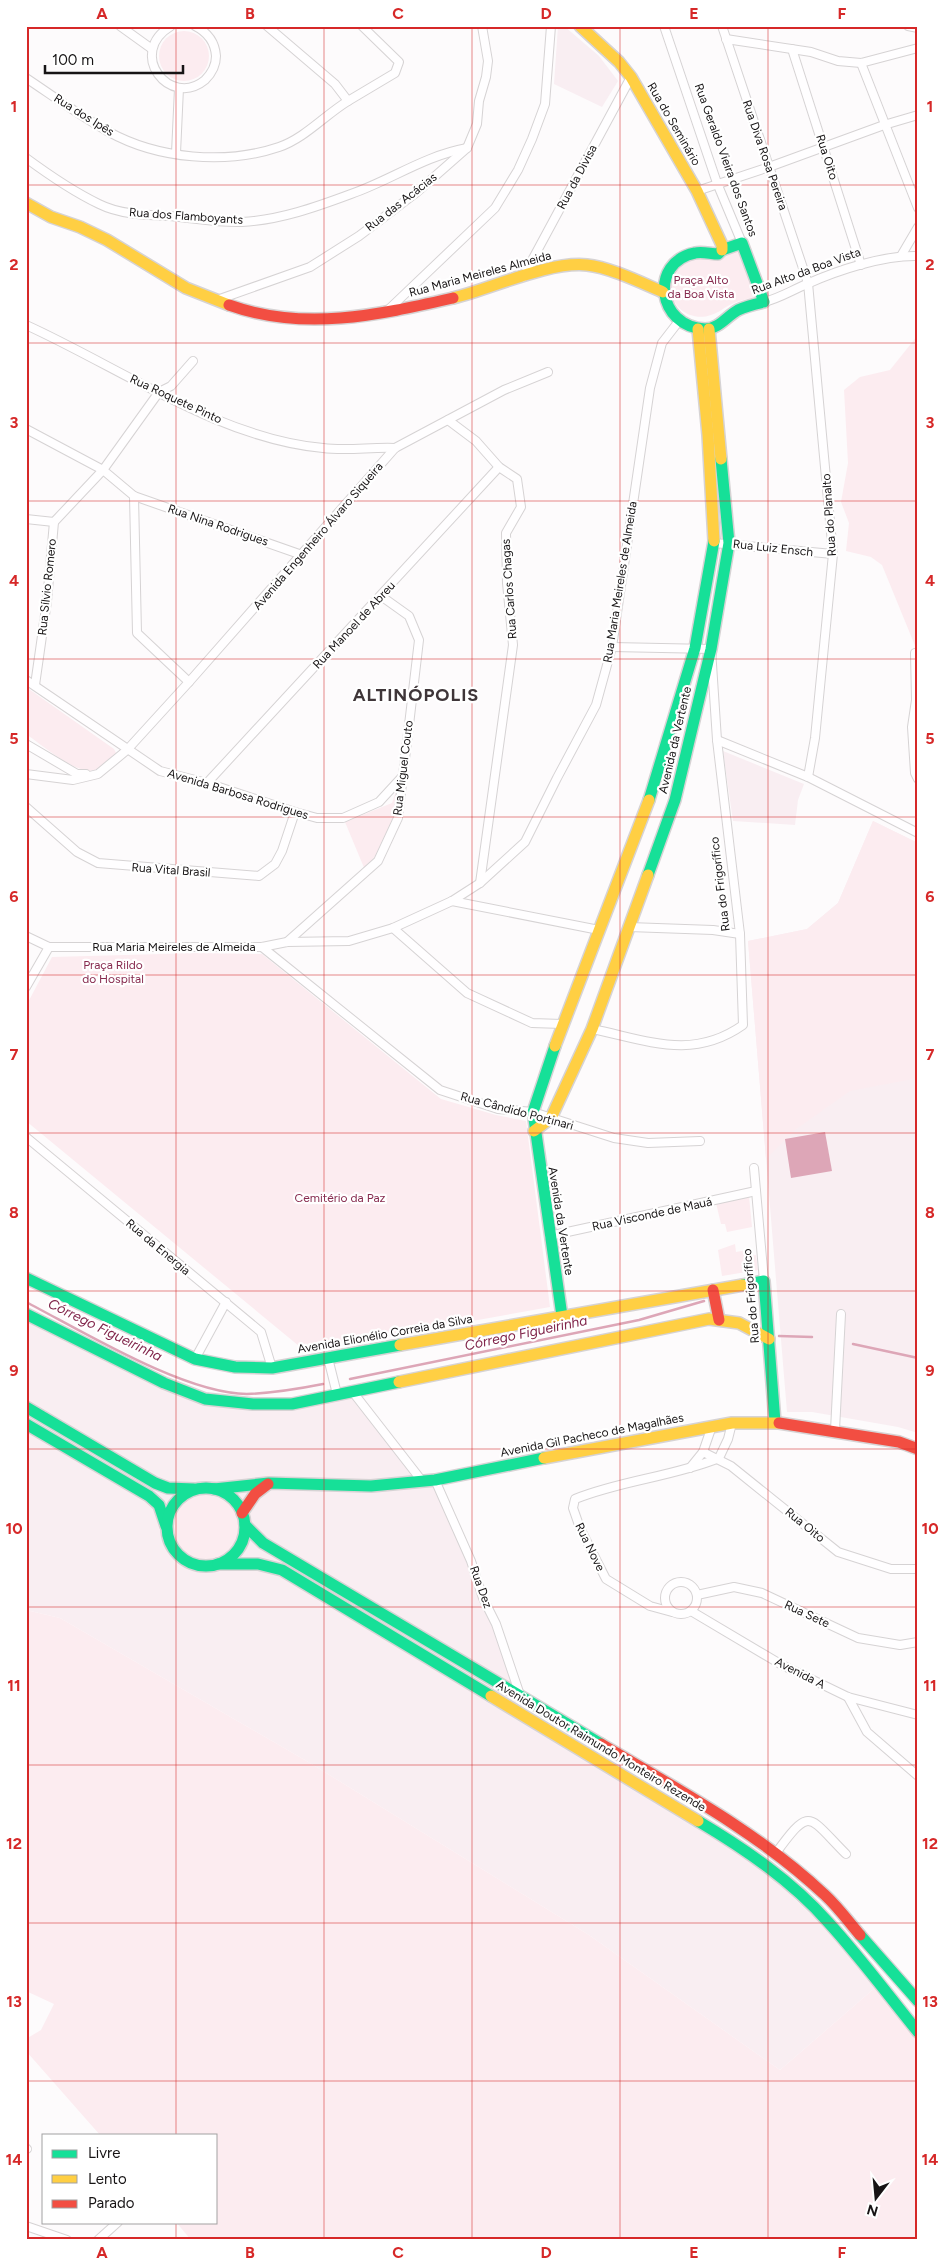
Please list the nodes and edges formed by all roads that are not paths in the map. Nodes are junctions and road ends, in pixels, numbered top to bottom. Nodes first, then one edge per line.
1 (120, 26) edge
2 (171, 26) edge
3 (267, 26) edge
4 (362, 26) edge
5 (482, 26) edge
6 (551, 26) edge
7 (580, 26) edge
8 (664, 26) edge
9 (722, 26) edge
10 (908, 26) edge
11 (202, 28) edge
12 (918, 28) edge
13 (726, 39) junction
14 (918, 48) edge
15 (152, 49) junction
16 (792, 49) junction
17 (861, 63) junction
18 (631, 76) junction
19 (26, 78) edge
20 (179, 88) junction
21 (348, 101) junction
22 (918, 115) edge
23 (884, 125) junction
24 (467, 148) junction
25 (824, 148) junction
26 (176, 153) junction
27 (26, 158) edge
28 (769, 168) junction
29 (718, 183) junction
30 (697, 191) junction
31 (26, 203) edge
32 (918, 208) edge
33 (918, 227) edge
34 (742, 243) junction
35 (722, 250) junction
36 (901, 256) junction
37 (918, 256) edge
38 (861, 265) junction
39 (523, 277) junction
40 (808, 283) junction
41 (663, 292) junction
42 (217, 300) junction
43 (764, 302) junction
44 (386, 313) junction
45 (679, 321) junction
46 (26, 325) edge
47 (704, 329) junction
48 (192, 361) dead end
49 (548, 372) dead end
50 (160, 392) junction
51 (448, 420) junction
52 (26, 429) edge
53 (395, 448) junction
54 (499, 467) junction
55 (103, 470) junction
56 (134, 496) junction
57 (26, 519) edge
58 (54, 522) junction
59 (714, 543) junction
60 (729, 543) junction
61 (833, 554) junction
62 (302, 555) junction
63 (381, 596) junction
64 (612, 647) junction
65 (695, 648) junction
66 (711, 648) junction
67 (915, 653) dead end
68 (26, 680) edge
69 (190, 682) junction
70 (35, 685) junction
71 (717, 740) junction
72 (26, 744) edge
73 (127, 750) junction
74 (26, 774) edge
75 (98, 774) junction
76 (402, 777) junction
77 (808, 777) junction
78 (918, 779) edge
79 (208, 783) junction
80 (26, 807) edge
81 (295, 812) junction
82 (918, 833) edge
83 (480, 883) junction
84 (452, 901) junction
85 (629, 927) junction
86 (393, 928) junction
87 (599, 930) junction
88 (740, 934) junction
89 (26, 936) edge
90 (288, 942) junction
91 (49, 947) junction
92 (262, 947) junction
93 (26, 987) edge
94 (562, 1024) junction
95 (592, 1029) junction
96 (533, 1112) junction
97 (551, 1118) junction
98 (534, 1130) junction
99 (26, 1137) edge
100 (700, 1141) dead end
101 (754, 1168) dead end
102 (756, 1191) junction
103 (549, 1236) junction
104 (26, 1278) edge
105 (764, 1281) junction
106 (713, 1290) junction
107 (226, 1302) junction
108 (26, 1314) edge
109 (841, 1314) dead end
110 (562, 1316) junction
111 (719, 1320) junction
112 (769, 1338) junction
113 (328, 1358) junction
114 (195, 1359) junction
115 (272, 1368) junction
116 (352, 1391) junction
117 (338, 1394) junction
118 (26, 1407) edge
119 (775, 1422) junction
120 (732, 1423) junction
121 (26, 1424) edge
122 (712, 1426) junction
123 (835, 1430) junction
124 (918, 1449) edge
125 (703, 1452) junction
126 (719, 1458) junction
127 (689, 1470) junction
128 (435, 1480) junction
129 (422, 1481) junction
130 (269, 1484) junction
131 (201, 1489) junction
132 (214, 1489) junction
133 (242, 1513) junction
134 (244, 1525) junction
135 (168, 1536) junction
136 (218, 1564) junction
137 (918, 1569) edge
138 (697, 1595) junction
139 (691, 1611) junction
140 (672, 1612) junction
141 (918, 1642) edge
142 (520, 1695) junction
143 (848, 1697) junction
144 (918, 1715) edge
145 (918, 1776) edge
146 (776, 1853) junction
147 (846, 1854) dead end
148 (918, 2001) edge
149 (918, 2032) edge
150 (116, 2224) edge
151 (26, 2226) edge
152 (67, 2240) edge
153 (98, 2240) edge

1 - 15 street
2 - 15 street
3 - 21 street
4 - 21 street
5 - 24 street, Rua das Acácias
6 - 44 street
7 - 18 street, Rua do Seminário
8 - 29 street, Rua Geraldo Vieira dos Santos
9 - 13 street, Rua Diva Rosa Pereira
10 - 12 street
11 - 20 street
13 - 16 street
13 - 28 street, Rua Diva Rosa Pereira
14 - 17 street
15 - 20 street
16 - 17 street
16 - 25 street, Rua Oito
17 - 23 street
18 - 30 street, Rua do Seminário
18 - 39 street, Rua da Divisa
19 - 26 street, Rua dos Ipês
20 - 26 street
21 - 26 street, Rua dos Ipês
22 - 23 street
23 - 25 street
23 - 32 street
24 - 27 street, Rua dos Flamboyants
24 - 42 street, Rua das Acácias
25 - 28 street
25 - 38 street, Rua Oito
28 - 29 street
28 - 40 street, Rua Diva Rosa Pereira
29 - 30 street
29 - 34 street, Rua Geraldo Vieira dos Santos
30 - 35 street, Rua do Seminário
31 - 42 street, Rua Maria Meireles Almeida
33 - 36 street
34 - 35 street
34 - 43 street, Rua Geraldo Vieira dos Santos
35 - 41 street
36 - 37 street, Rua Alto da Boa Vista
36 - 38 street, Rua Alto da Boa Vista
38 - 40 street, Rua Alto da Boa Vista
39 - 41 street, Rua Maria Meireles Almeida
39 - 44 street, Rua Maria Meireles Almeida
40 - 43 street, Rua Alto da Boa Vista
40 - 61 street, Rua do Planalto
41 - 45 street
42 - 44 street, Rua Maria Meireles Almeida
43 - 47 street, Rua Alto da Boa Vista
45 - 47 street
45 - 64 street, Rua Maria Meireles de Almeida
46 - 50 street, Rua Roquete Pinto
47 - 59 street, Avenida da Vertente
47 - 60 street, Avenida da Vertente
48 - 50 street, Rua Sílvio Romero
49 - 51 street, Avenida Engenheiro Álvaro Siqueira
50 - 53 street, Rua Roquete Pinto
50 - 55 street, Rua Sílvio Romero
51 - 53 street, Avenida Engenheiro Álvaro Siqueira
51 - 54 street, Rua Carlos Chagas
52 - 55 street
53 - 62 street, Avenida Engenheiro Álvaro Siqueira
54 - 63 street, Rua Manoel de Abreu
54 - 83 street, Rua Carlos Chagas
55 - 56 street
55 - 58 street, Rua Sílvio Romero
56 - 62 street, Rua Nina Rodrigues
56 - 69 street
57 - 58 street
58 - 70 street, Rua Sílvio Romero
59 - 60 street, Rua Luiz Ensch
59 - 65 street, Avenida da Vertente
60 - 61 street, Rua Luiz Ensch
60 - 66 street, Avenida da Vertente
61 - 77 street, Rua do Planalto
62 - 69 street, Avenida Engenheiro Álvaro Siqueira
63 - 76 street, Rua Miguel Couto
63 - 79 street, Rua Manoel de Abreu
64 - 65 street
64 - 83 street, Rua Maria Meireles de Almeida
65 - 66 street
65 - 87 street, Avenida da Vertente
66 - 71 street, Rua do Frigorífico
66 - 85 street, Avenida da Vertente
67 - 78 street
68 - 70 street, Avenida Barbosa Rodrigues
69 - 73 street, Avenida Engenheiro Álvaro Siqueira
70 - 73 street, Avenida Barbosa Rodrigues
71 - 77 street
71 - 88 street, Rua do Frigorífico
72 - 75 street
73 - 75 street, Avenida Engenheiro Álvaro Siqueira
73 - 79 street, Avenida Barbosa Rodrigues
74 - 75 street
76 - 81 street, Avenida Barbosa Rodrigues
76 - 90 street, Rua Miguel Couto
77 - 82 street
79 - 81 street, Avenida Barbosa Rodrigues
80 - 81 street, Rua Vital Brasil
83 - 84 street, Rua Maria Meireles de Almeida
84 - 86 street, Rua Maria Meireles de Almeida
84 - 87 street
85 - 88 street
85 - 95 street, Avenida da Vertente
86 - 90 street, Rua Maria Meireles de Almeida
86 - 94 street
87 - 94 street, Avenida da Vertente
88 - 95 street, Rua do Frigorífico
89 - 91 street, Rua Maria Meireles de Almeida
90 - 92 street, Rua Maria Meireles de Almeida
91 - 92 street, Rua Maria Meireles de Almeida
91 - 93 street
92 - 96 street, Rua Cândido Portinari
94 - 96 street, Avenida da Vertente
95 - 97 street, Avenida da Vertente
96 - 97 street, Rua Cândido Portinari
96 - 98 street, Avenida da Vertente
97 - 98 street
97 - 100 street, Rua Cândido Portinari
98 - 103 street, Avenida da Vertente
99 - 107 street, Rua da Energia
101 - 102 street, Rua do Frigorífico
102 - 103 street, Rua Visconde de Mauá
102 - 105 street, Rua do Frigorífico
103 - 110 street, Avenida da Vertente
104 - 114 street, Avenida Elionélio Correia da Silva
105 - 106 street, Avenida Elionélio Correia da Silva
105 - 112 street, Rua do Frigorífico
106 - 110 street, Avenida Elionélio Correia da Silva
106 - 111 street
107 - 114 street
107 - 115 street, Rua da Energia
108 - 117 street
109 - 123 street
110 - 113 street, Avenida Elionélio Correia da Silva
111 - 112 street
111 - 116 street
112 - 119 street, Rua do Frigorífico
113 - 115 street, Avenida Elionélio Correia da Silva
113 - 117 street
114 - 115 street, Avenida Elionélio Correia da Silva
116 - 117 street
116 - 129 street
118 - 131 street
119 - 120 street, Avenida Gil Pacheco de Magalhães
119 - 123 street, Avenida Gil Pacheco de Magalhães
120 - 122 street, Avenida Gil Pacheco de Magalhães
120 - 126 street
121 - 135 street, Avenida Doutor Raimundo Monteiro Rezende
122 - 125 street
122 - 128 street, Avenida Gil Pacheco de Magalhães
123 - 124 street, Avenida Gil Pacheco de Magalhães
125 - 126 street, Rua Oito
125 - 127 street
126 - 127 street, Rua Nove
126 - 137 street, Rua Oito
127 - 140 street, Rua Nove
128 - 129 street, Avenida Gil Pacheco de Magalhães
128 - 142 street, Rua Dez
129 - 130 street, Avenida Gil Pacheco de Magalhães
130 - 132 street, Avenida Gil Pacheco de Magalhães
130 - 133 street
131 - 132 street
131 - 135 street
132 - 133 street
133 - 134 street
134 - 136 street
134 - 142 street, Avenida Doutor Raimundo Monteiro Rezende
135 - 136 street, Avenida Doutor Raimundo Monteiro Rezende
136 - 149 street, Avenida Doutor Raimundo Monteiro Rezende
138 - 139 street
138 - 140 street
138 - 141 street, Rua Sete
139 - 140 street
139 - 143 street, Avenida A
142 - 146 street, Avenida Doutor Raimundo Monteiro Rezende
143 - 144 street, Avenida A
143 - 145 street
146 - 147 street
146 - 148 street, Avenida Doutor Raimundo Monteiro Rezende
150 - 153 street
151 - 152 street

